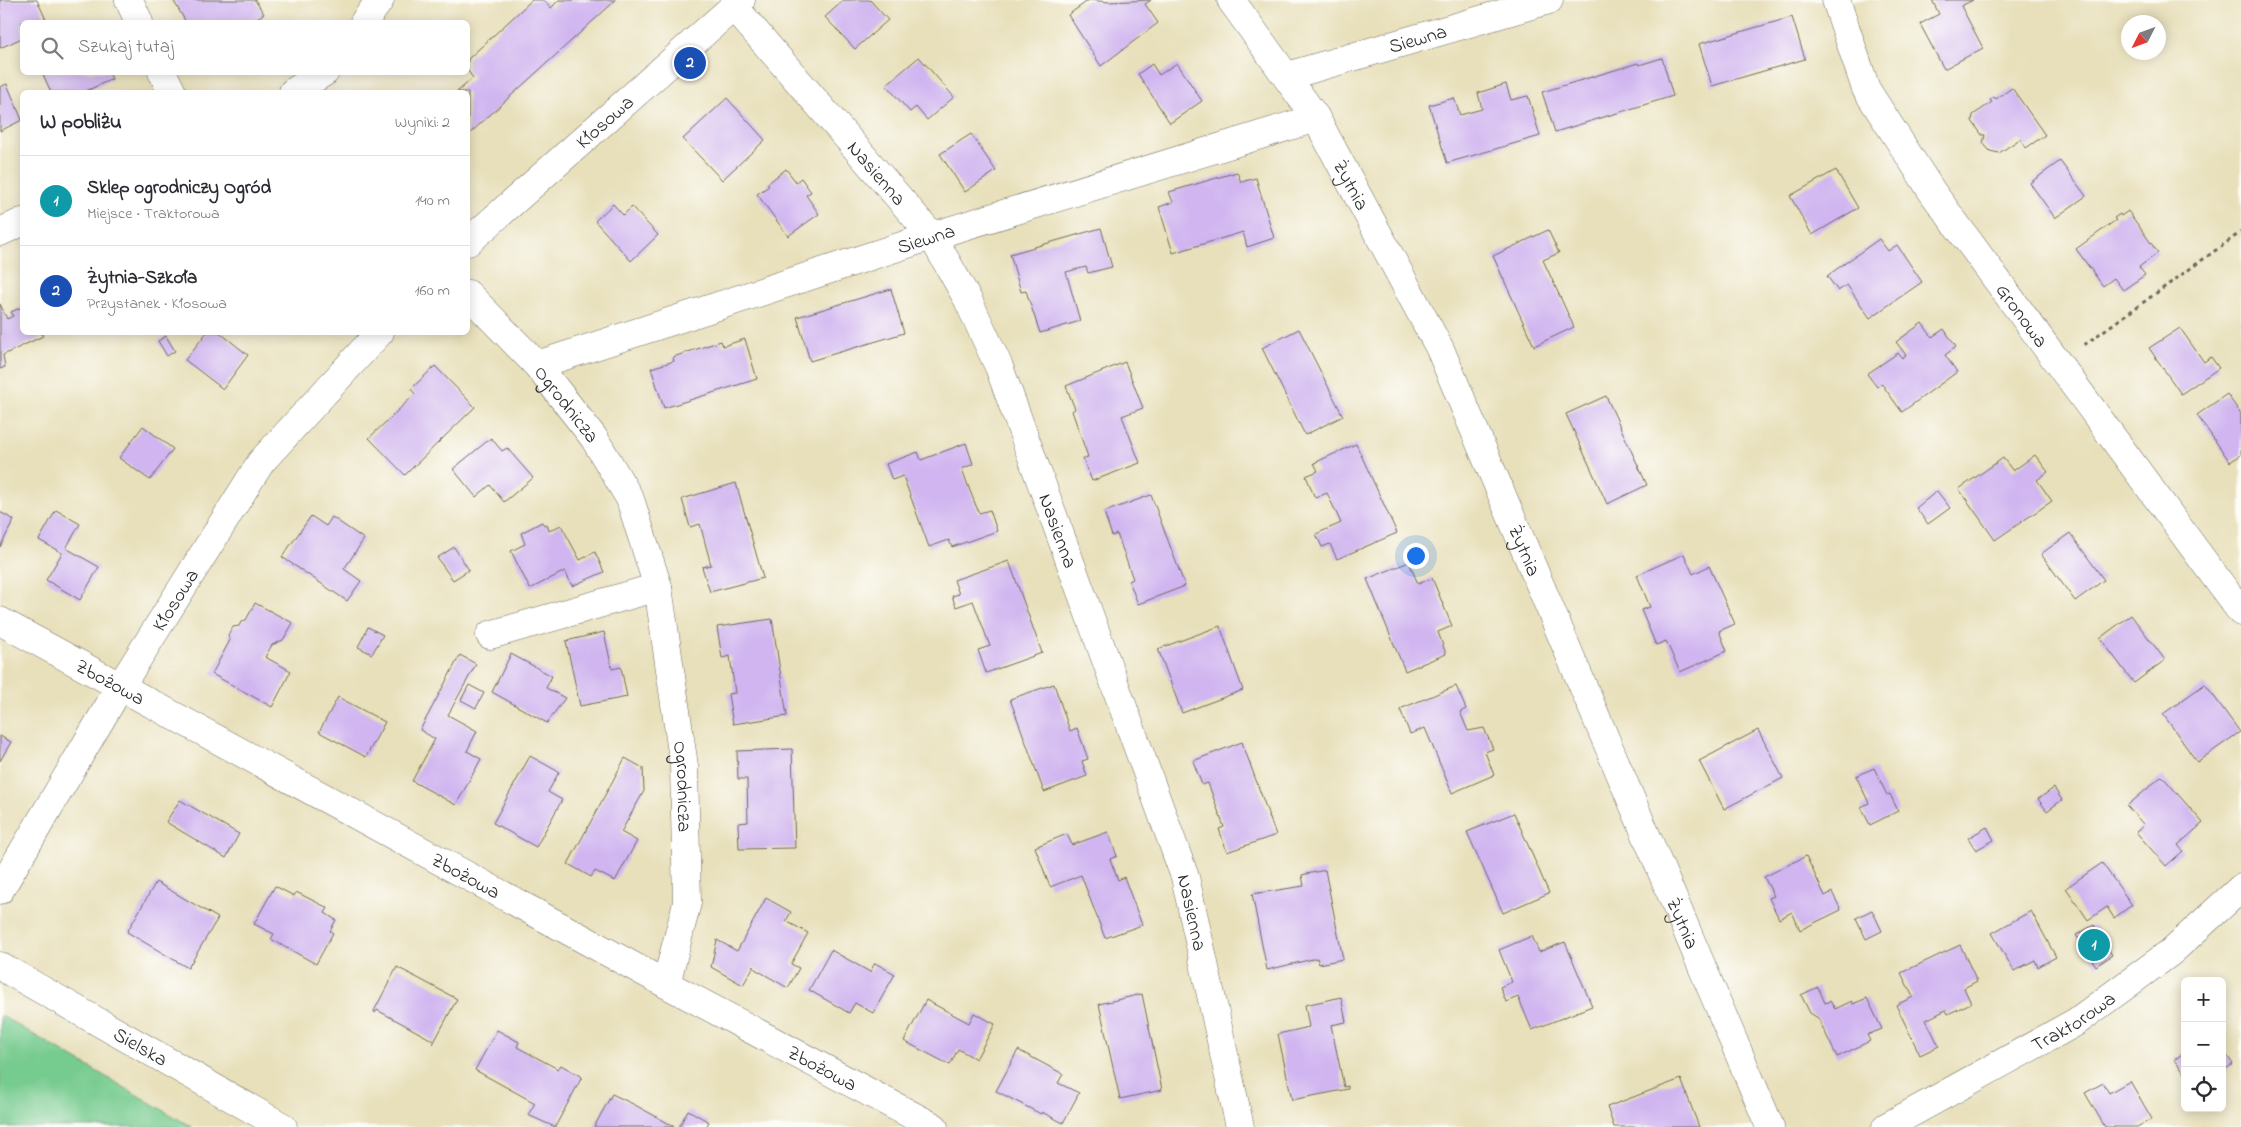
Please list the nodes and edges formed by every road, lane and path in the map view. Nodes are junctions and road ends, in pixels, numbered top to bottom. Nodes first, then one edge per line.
1 (129, 0) edge
2 (380, 0) edge
3 (1231, 0) edge
4 (1549, 0) edge
5 (1836, 0) edge
6 (737, 3) edge
7 (138, 20) edge
8 (365, 20) edge
9 (164, 75) edge
10 (320, 75) edge
11 (1287, 76) junction
12 (171, 90) edge
13 (296, 90) edge
14 (1316, 118) junction
15 (20, 223) edge
16 (0, 232) edge
17 (2241, 232) edge
18 (932, 236) junction
19 (470, 240) edge
20 (470, 296) edge
21 (377, 335) edge
22 (537, 364) junction
23 (2058, 365) junction
24 (658, 587) junction
25 (2241, 612) edge
26 (0, 621) edge
27 (490, 635) dead end
28 (120, 687) junction
29 (2241, 888) edge
30 (0, 890) edge
31 (0, 966) edge
32 (666, 984) junction
33 (283, 1127) edge
34 (934, 1127) edge
35 (1240, 1127) edge
36 (1770, 1127) edge
37 (1886, 1127) edge

1 - 7 street
2 - 8 street
3 - 11 street, Żytnia
4 - 11 street, Siewna
5 - 23 street, Gronowa
6 - 18 street, Nasienna
6 - 19 street, Kłosowa
9 - 12 street
10 - 13 street
11 - 14 street, Żytnia
14 - 18 street, Siewna
14 - 36 street, Żytnia
15 - 16 street
17 - 23 path
18 - 22 street, Siewna
18 - 35 street, Nasienna
20 - 22 street, Ogrodnicza
21 - 28 street, Kłosowa
22 - 24 street, Ogrodnicza
23 - 25 street, Gronowa
24 - 27 street
24 - 32 street, Ogrodnicza
26 - 28 street, Zbożowa
28 - 30 street, Kłosowa
28 - 32 street, Zbożowa
29 - 37 street, Traktorowa
31 - 33 street, Sielska
32 - 34 street, Zbożowa

